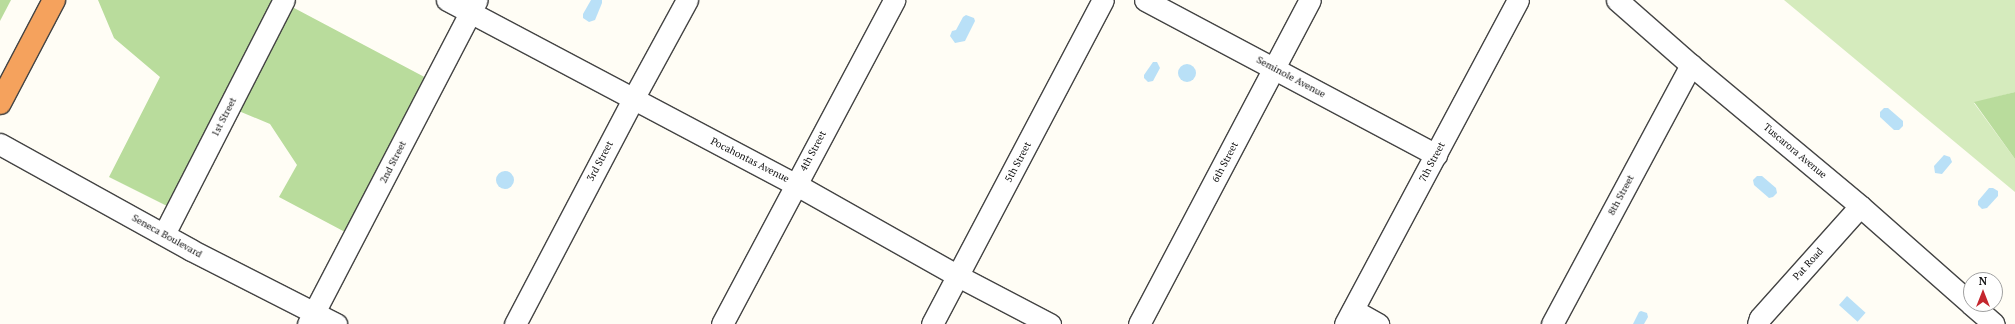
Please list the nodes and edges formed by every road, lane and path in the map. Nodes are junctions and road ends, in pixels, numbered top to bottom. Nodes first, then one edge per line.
1 (54, 0) edge
2 (284, 0) edge
3 (447, 0) edge
4 (687, 0) edge
5 (894, 0) edge
6 (1103, 0) edge
7 (1145, 0) edge
8 (1310, 0) edge
9 (1518, 0) edge
10 (1617, 0) edge
11 (474, 6) edge
12 (1691, 65) junction
13 (1275, 68) junction
14 (633, 99) junction
15 (0, 103) edge
16 (0, 144) edge
17 (1436, 156) junction
18 (795, 184) junction
19 (1860, 206) junction
20 (164, 234) junction
21 (958, 276) junction
22 (1963, 297) edge
23 (1980, 312) edge
24 (1349, 317) edge
25 (312, 318) edge
26 (336, 324) edge
27 (515, 324) edge
28 (722, 324) edge
29 (932, 324) edge
30 (1050, 324) edge
31 (1138, 324) edge
32 (1378, 324) edge
33 (1552, 324) edge
34 (1758, 324) edge
35 (1994, 324) edge

1 - 15 highway
2 - 20 street, 1st Street
3 - 11 street, Pocahontas Avenue
4 - 14 street, 3rd Street
5 - 18 street, 4th Street
6 - 21 street, 5th Street
7 - 13 street, Seminole Avenue
8 - 13 street, 6th Street
9 - 17 street, 7th Street
10 - 12 street, Tuscarora Avenue
11 - 14 street, Pocahontas Avenue
11 - 25 street, 2nd Street
12 - 19 street, Tuscarora Avenue
12 - 33 street, 8th Street
13 - 17 street, Seminole Avenue
13 - 31 street, 6th Street
14 - 18 street, Pocahontas Avenue
14 - 27 street, 3rd Street
16 - 20 street, Seneca Boulevard
17 - 24 street, 7th Street
18 - 21 street, Pocahontas Avenue
18 - 28 street, 4th Street
19 - 22 street, Tuscarora Avenue
19 - 34 street, Pat Road
20 - 25 street, Seneca Boulevard
21 - 29 street, 5th Street
21 - 30 street, Pocahontas Avenue
23 - 35 street, Tuscarora Avenue
24 - 32 street
25 - 26 street, Seneca Boulevard

